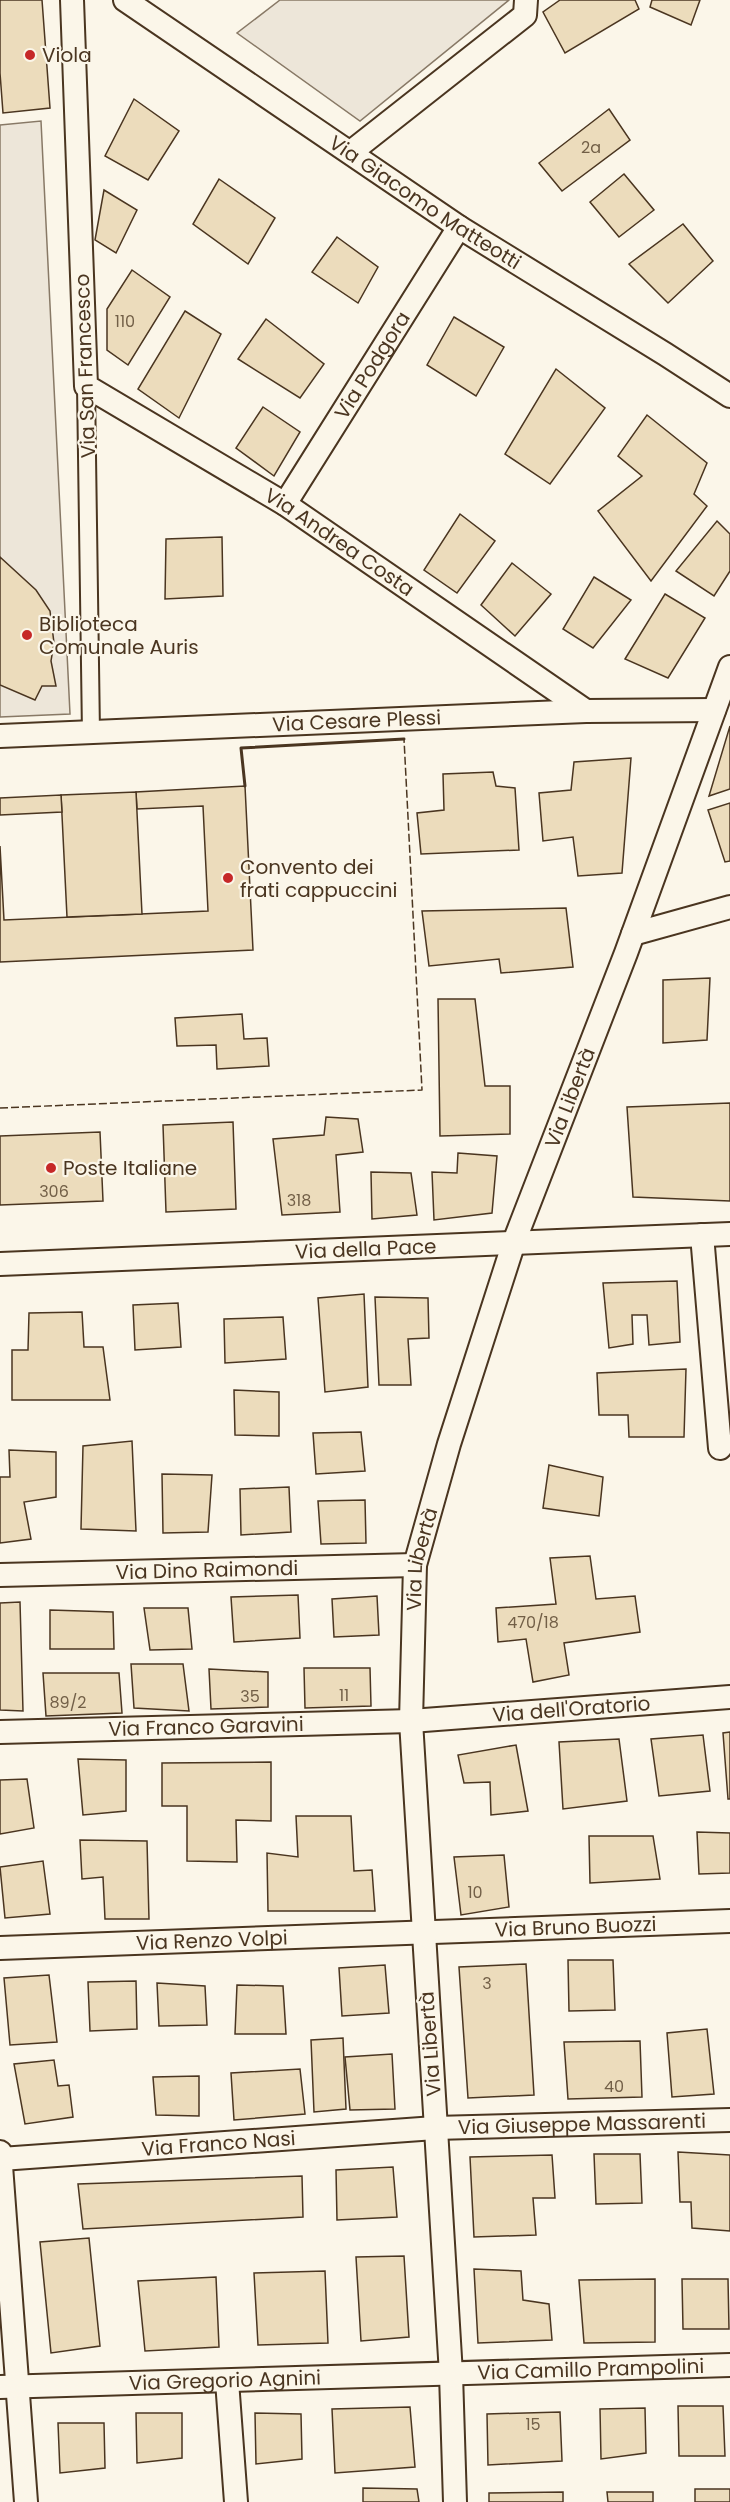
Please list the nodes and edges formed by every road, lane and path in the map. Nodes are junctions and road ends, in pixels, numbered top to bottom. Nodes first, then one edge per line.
1 (72, 0) edge
2 (125, 0) edge
3 (526, 0) edge
4 (351, 152) junction
5 (459, 227) junction
6 (86, 386) junction
7 (730, 396) edge
8 (285, 504) junction
9 (730, 667) edge
10 (714, 710) junction
11 (586, 711) junction
12 (92, 733) junction
13 (0, 736) edge
14 (730, 907) edge
15 (633, 934) junction
16 (730, 1234) edge
17 (702, 1235) junction
18 (514, 1242) junction
19 (0, 1264) edge
20 (720, 1448) dead end
21 (415, 1565) junction
22 (0, 1575) edge
23 (730, 1697) edge
24 (411, 1721) junction
25 (0, 1732) edge
26 (730, 1921) edge
27 (423, 1933) junction
28 (0, 1948) edge
29 (730, 2120) edge
30 (435, 2128) junction
31 (0, 2152) edge
32 (1, 2159) edge
33 (730, 2365) edge
34 (451, 2374) junction
35 (227, 2381) junction
36 (10, 2387) edge
37 (26, 2502) edge
38 (236, 2502) edge
39 (455, 2502) edge

1 - 6 street, Via San Francesco
2 - 4 street, Via Giacomo Matteotti
3 - 4 street
4 - 5 street, Via Giacomo Matteotti
5 - 7 street, Via Giacomo Matteotti
5 - 8 street, Via Podgora
6 - 8 street, Via Andrea Costa
6 - 12 street, Via San Francesco
8 - 11 street, Via Andrea Costa
9 - 10 street, Via Libertà
10 - 11 street, Via Cesare Plessi
10 - 15 street, Via Libertà
11 - 12 street, Via Cesare Plessi
12 - 13 street, Via Cesare Plessi
14 - 15 street
15 - 18 street, Via Libertà
16 - 17 street, Via della Pace
17 - 18 street, Via della Pace
17 - 20 street
18 - 19 street, Via della Pace
18 - 21 street, Via Libertà
21 - 22 street, Via Dino Raimondi
21 - 24 street, Via Libertà
23 - 24 street, Via dell'Oratorio
24 - 25 street, Via Franco Garavini
24 - 27 street, Via Libertà
26 - 27 street, Via Bruno Buozzi
27 - 28 street, Via Renzo Volpi
27 - 30 street, Via Libertà
29 - 30 street, Via Giuseppe Massarenti
30 - 32 street, Via Franco Nasi
30 - 34 street, Via Libertà
31 - 32 street
32 - 36 street
33 - 34 street, Via Camillo Prampolini
34 - 35 street, Via Gregorio Agnini
34 - 39 street, Via Libertà
35 - 36 street, Via Gregorio Agnini
35 - 38 street
36 - 37 street

